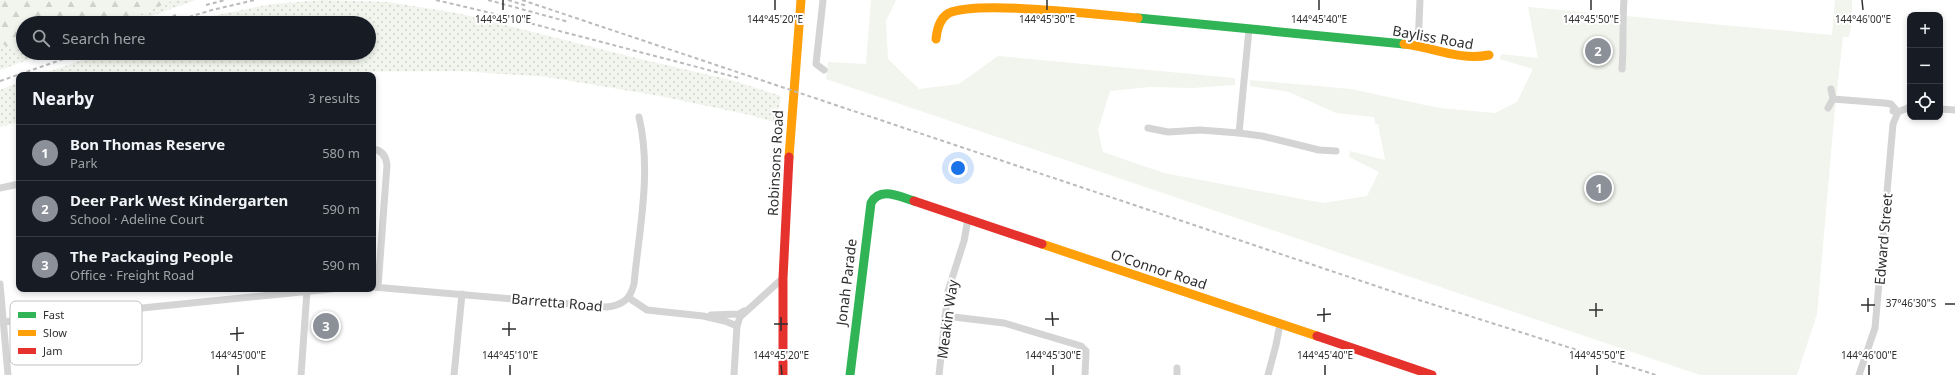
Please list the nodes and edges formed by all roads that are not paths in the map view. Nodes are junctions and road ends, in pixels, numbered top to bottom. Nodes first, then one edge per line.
1 (801, 0) edge
2 (823, 0) edge
3 (1420, 0) edge
4 (1624, 0) edge
5 (1016, 4) edge
6 (1249, 30) junction
7 (936, 39) dead end
8 (1415, 45) junction
9 (1489, 55) dead end
10 (1622, 69) dead end
11 (824, 70) dead end
12 (1831, 89) dead end
13 (1833, 99) junction
14 (1907, 106) edge
15 (1828, 108) dead end
16 (1943, 109) edge
17 (1894, 110) junction
18 (1955, 110) edge
19 (639, 118) dead end
20 (1148, 128) dead end
21 (1239, 133) junction
22 (376, 150) edge
23 (1336, 151) dead end
24 (16, 185) edge
25 (0, 188) edge
26 (877, 195) joint
27 (971, 220) junction
28 (376, 277) edge
29 (783, 278) junction
30 (0, 284) edge
31 (376, 287) edge
32 (297, 292) edge
33 (307, 292) edge
34 (462, 294) junction
35 (629, 298) junction
36 (142, 308) edge
37 (745, 311) junction
38 (703, 316) junction
39 (945, 316) junction
40 (10, 321) edge
41 (3, 322) junction
42 (1283, 325) junction
43 (737, 326) junction
44 (782, 328) junction
45 (8, 375) edge
46 (301, 375) edge
47 (454, 375) edge
48 (734, 375) edge
49 (777, 375) edge
50 (783, 375) edge
51 (850, 375) edge
52 (939, 375) edge
53 (1085, 375) edge
54 (1268, 375) edge
55 (1432, 375) edge
56 (1859, 375) edge

1 - 29 street, Robinsons Road
2 - 11 street
3 - 8 street
4 - 10 street
5 - 6 street, Bayliss Road
5 - 7 street, Bayliss Road
6 - 8 street, Bayliss Road
6 - 21 street
8 - 9 street, Bayliss Road
12 - 13 street
13 - 15 street
13 - 17 street
14 - 17 street
16 - 18 street
17 - 56 street, Edward Street
19 - 35 street
20 - 21 street
21 - 23 street
22 - 28 street
24 - 25 street
26 - 27 street, O'Connor Road
26 - 51 street, Jonah Parade
27 - 39 street, Meakin Way
27 - 42 street, O'Connor Road
29 - 37 street
29 - 44 street, Robinsons Road
30 - 41 street
31 - 34 street, Barretta Road
32 - 36 street
33 - 46 street
34 - 35 street, Barretta Road
34 - 47 street
35 - 38 street
37 - 38 street
37 - 43 street
38 - 43 street
39 - 52 street, Meakin Way
39 - 53 street
40 - 41 street
41 - 45 street
42 - 54 street
42 - 55 street, O'Connor Road
43 - 48 street
44 - 49 street, Robinsons Road
44 - 50 street, Robinsons Road

